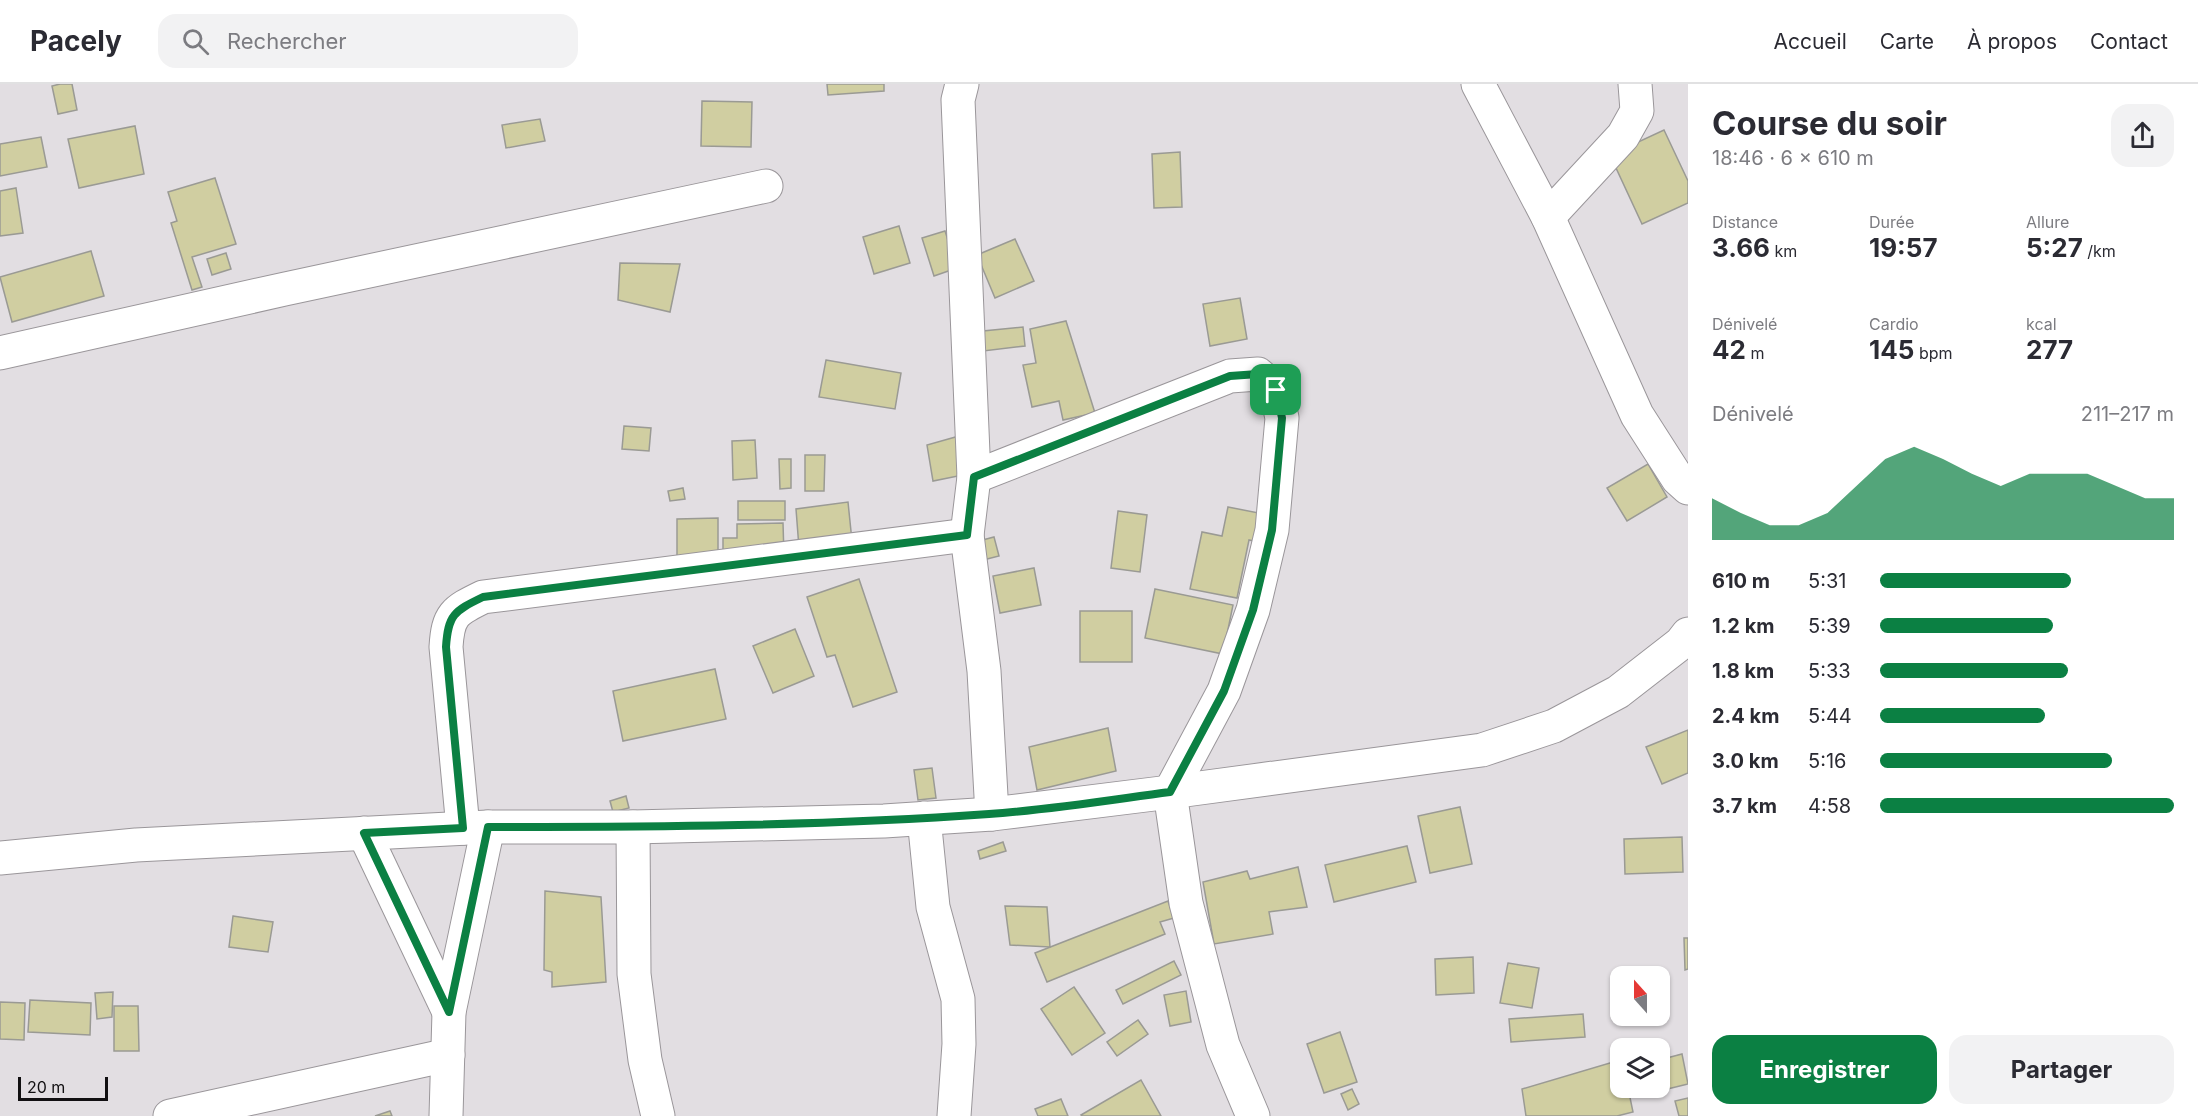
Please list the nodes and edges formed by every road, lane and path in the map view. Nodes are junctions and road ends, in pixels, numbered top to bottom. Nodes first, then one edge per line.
1 (962, 84) edge
2 (1478, 84) edge
3 (1635, 84) edge
4 (766, 186) dead end
5 (1548, 217) junction
6 (0, 353) edge
7 (974, 477) junction
8 (1688, 488) edge
9 (967, 535) junction
10 (1688, 634) edge
11 (1170, 792) junction
12 (992, 814) junction
13 (924, 818) junction
14 (475, 827) junction
15 (633, 827) junction
16 (364, 833) junction
17 (0, 858) edge
18 (449, 1012) junction
19 (448, 1055) junction
20 (170, 1116) edge
21 (446, 1116) edge
22 (658, 1116) edge
23 (954, 1116) edge
24 (1253, 1116) edge

1 - 7 street
2 - 5 street
3 - 5 street
4 - 6 street
5 - 8 street
7 - 9 street
7 - 11 street
9 - 12 street
9 - 14 street
10 - 11 street
11 - 12 street
11 - 24 street
12 - 13 street
13 - 15 street
13 - 23 street
14 - 15 street
14 - 16 street
14 - 18 street
15 - 22 street
16 - 17 street
16 - 18 street
18 - 19 street
19 - 20 street
19 - 21 street

